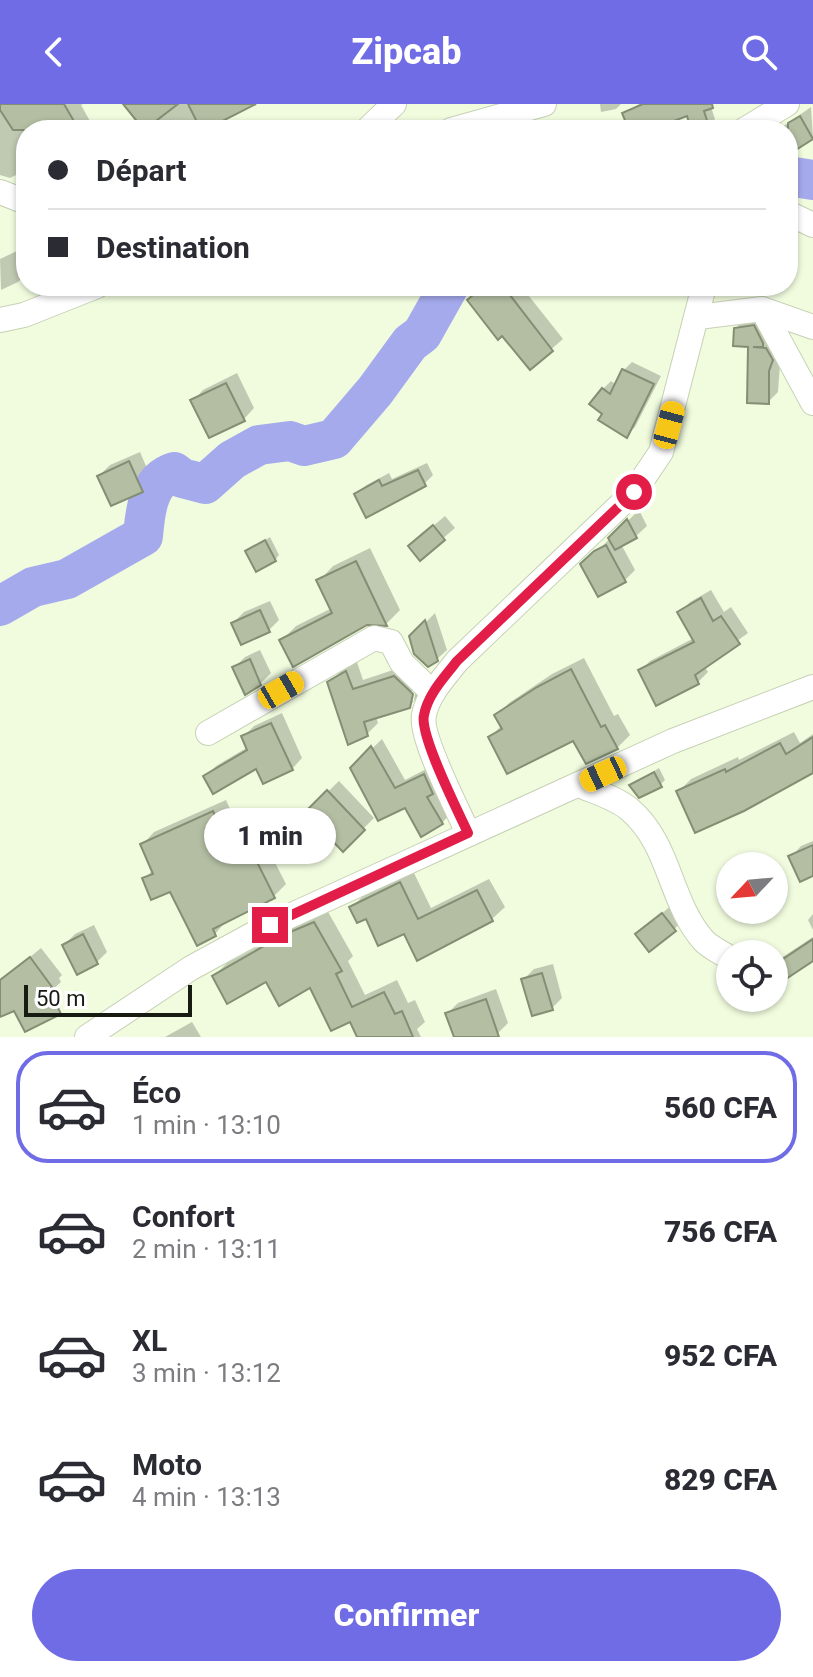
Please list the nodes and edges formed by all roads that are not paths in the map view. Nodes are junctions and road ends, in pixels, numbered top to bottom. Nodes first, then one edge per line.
1 (394, 104) edge
2 (544, 104) edge
3 (781, 105) edge
4 (377, 120) edge
5 (487, 120) edge
6 (759, 120) edge
7 (72, 296) edge
8 (702, 296) edge
9 (762, 309) junction
10 (698, 317) junction
11 (0, 320) edge
12 (813, 327) edge
13 (813, 403) edge
14 (813, 687) edge
15 (433, 693) junction
16 (208, 733) dead end
17 (579, 785) junction
18 (468, 833) junction
19 (716, 950) edge
20 (96, 1034) edge

1 - 4 street
2 - 5 street
3 - 6 street
7 - 11 street
8 - 10 street
9 - 10 street
9 - 12 street
9 - 13 street
10 - 15 street
14 - 17 street
15 - 16 street
15 - 18 street
17 - 18 street
17 - 19 street
18 - 20 street

